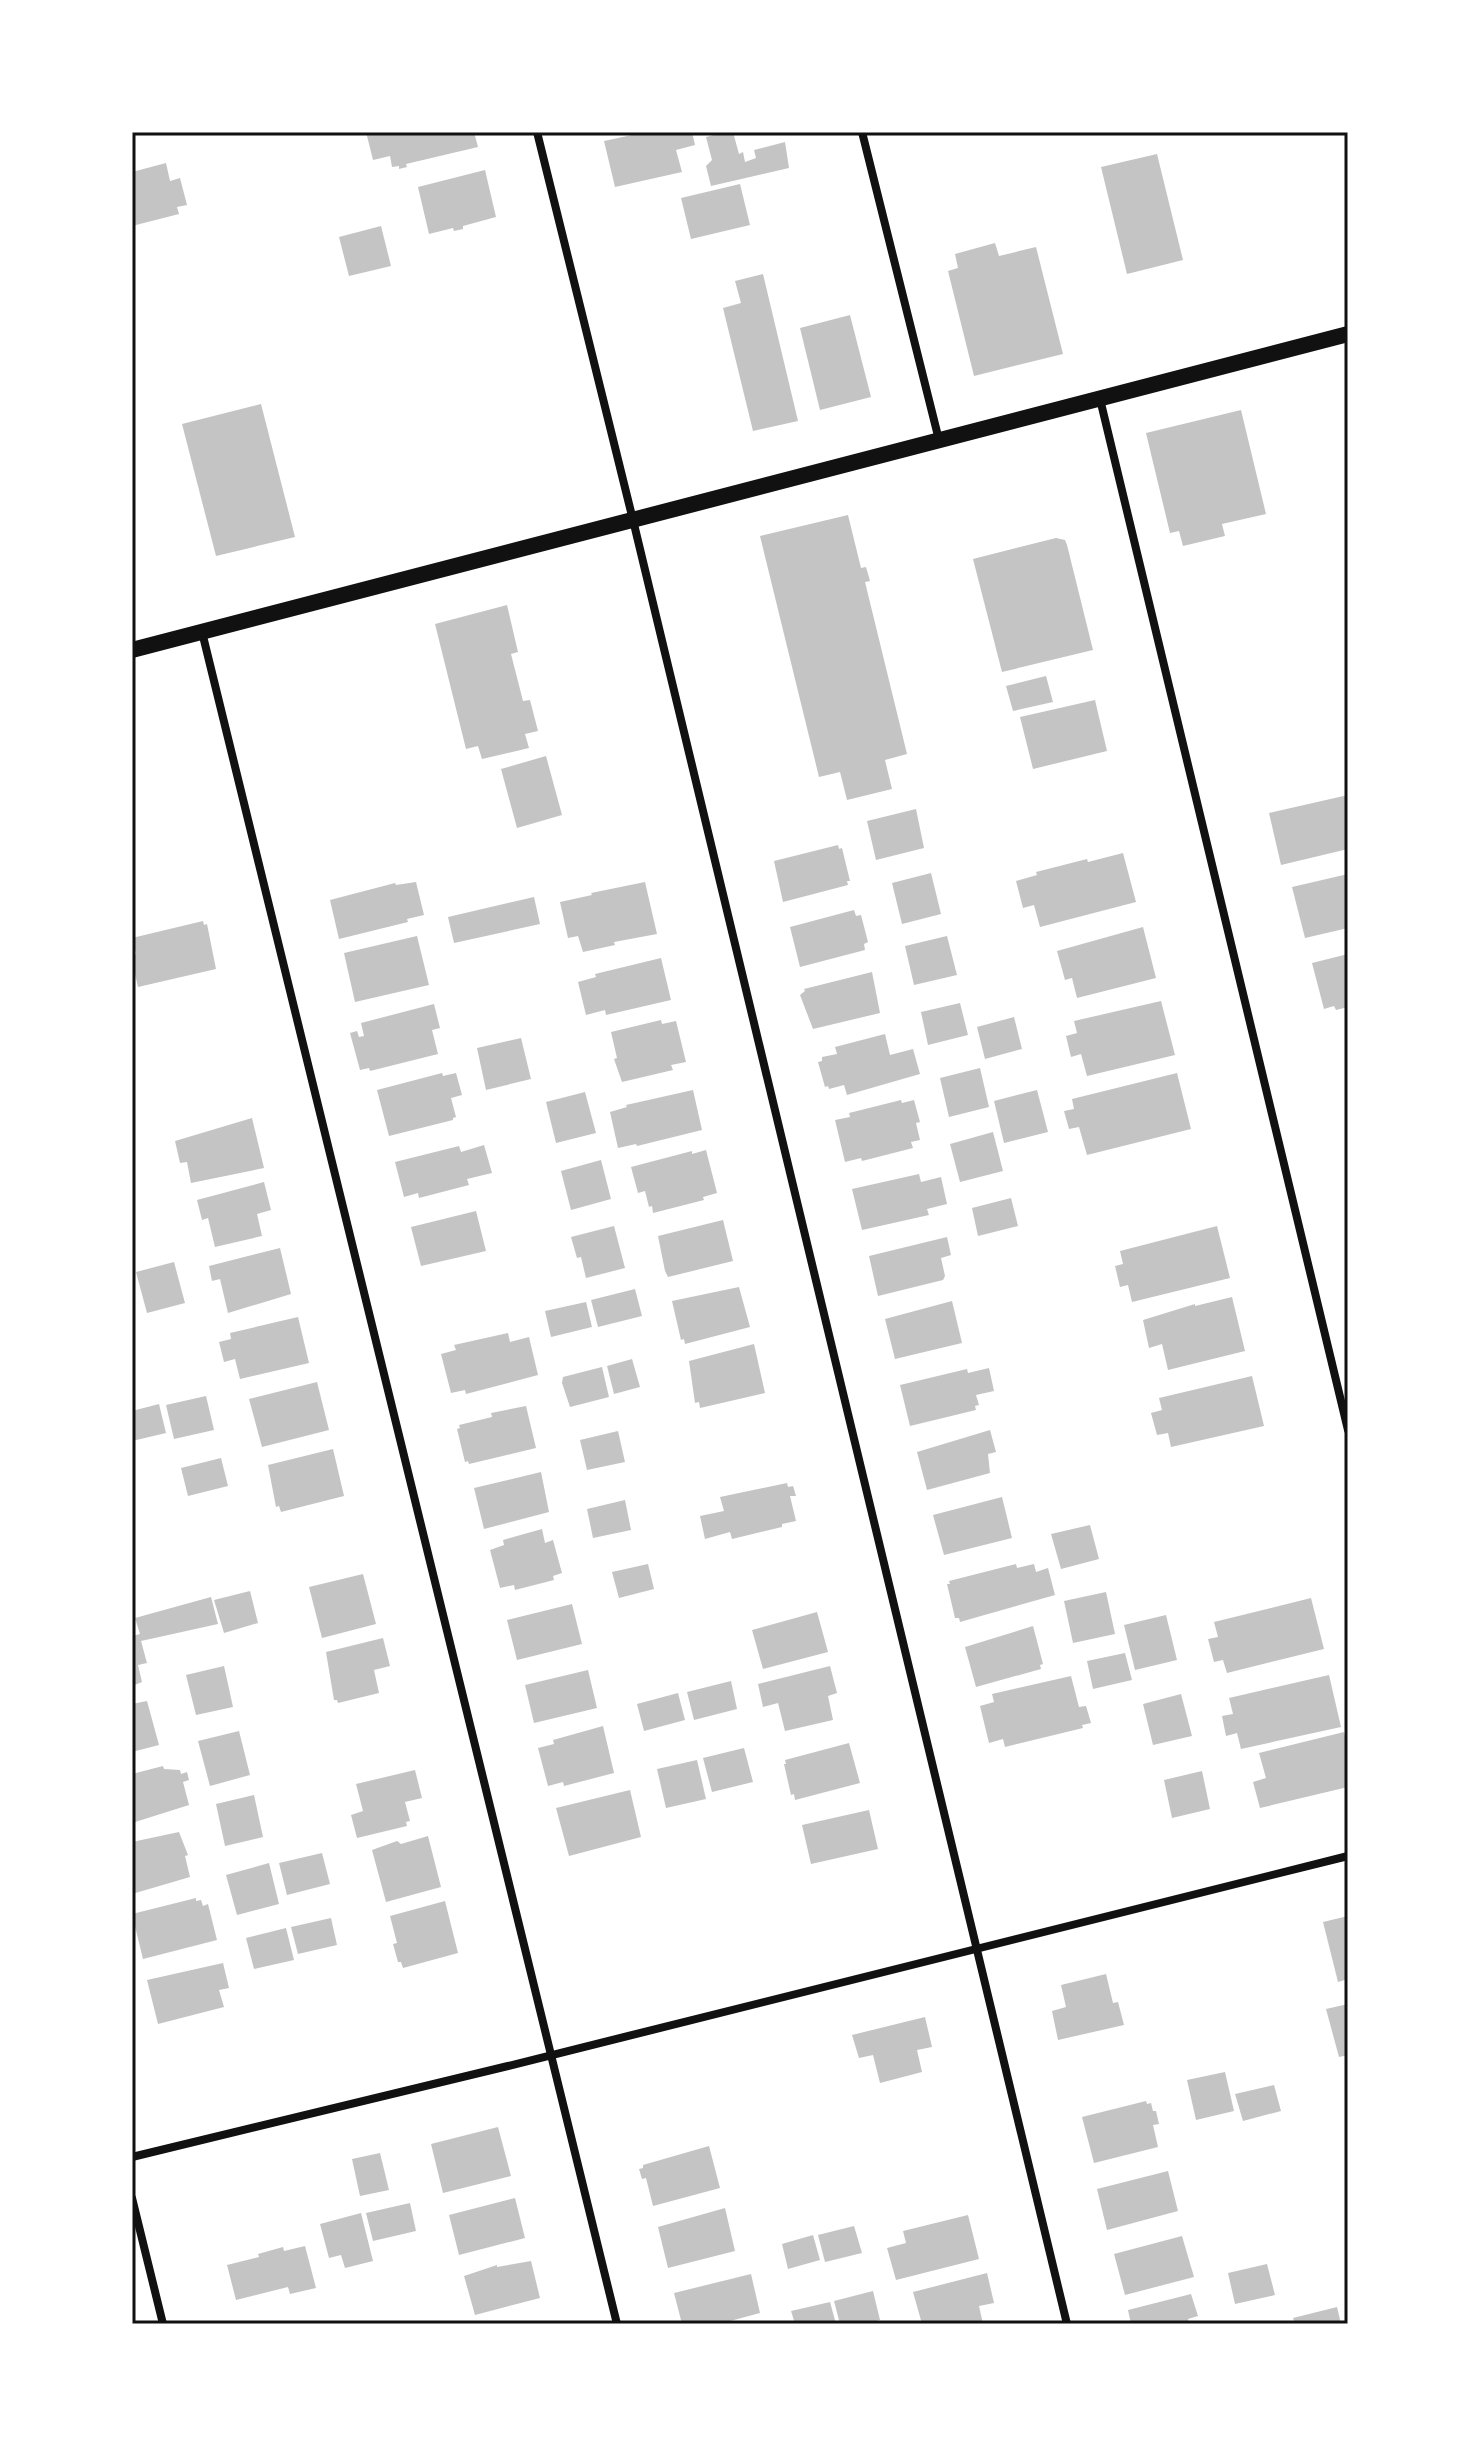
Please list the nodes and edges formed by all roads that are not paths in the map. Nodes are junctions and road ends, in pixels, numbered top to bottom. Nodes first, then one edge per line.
1 (537, 132) edge
2 (862, 132) edge
3 (1348, 334) edge
4 (1100, 399) junction
5 (939, 440) junction
6 (633, 520) junction
7 (202, 632) junction
8 (132, 650) edge
9 (1348, 1430) edge
10 (1348, 1856) edge
11 (977, 1948) junction
12 (551, 2056) junction
13 (132, 2157) edge
14 (132, 2198) edge
15 (163, 2324) edge
16 (617, 2324) edge
17 (1067, 2324) edge

1 - 6 street
2 - 5 street
3 - 4 main road
4 - 5 main road
4 - 9 street
5 - 6 main road
6 - 7 main road
6 - 11 street
7 - 8 main road
7 - 12 street
10 - 11 street
11 - 12 street
11 - 17 street
12 - 13 street
12 - 16 street
14 - 15 street

